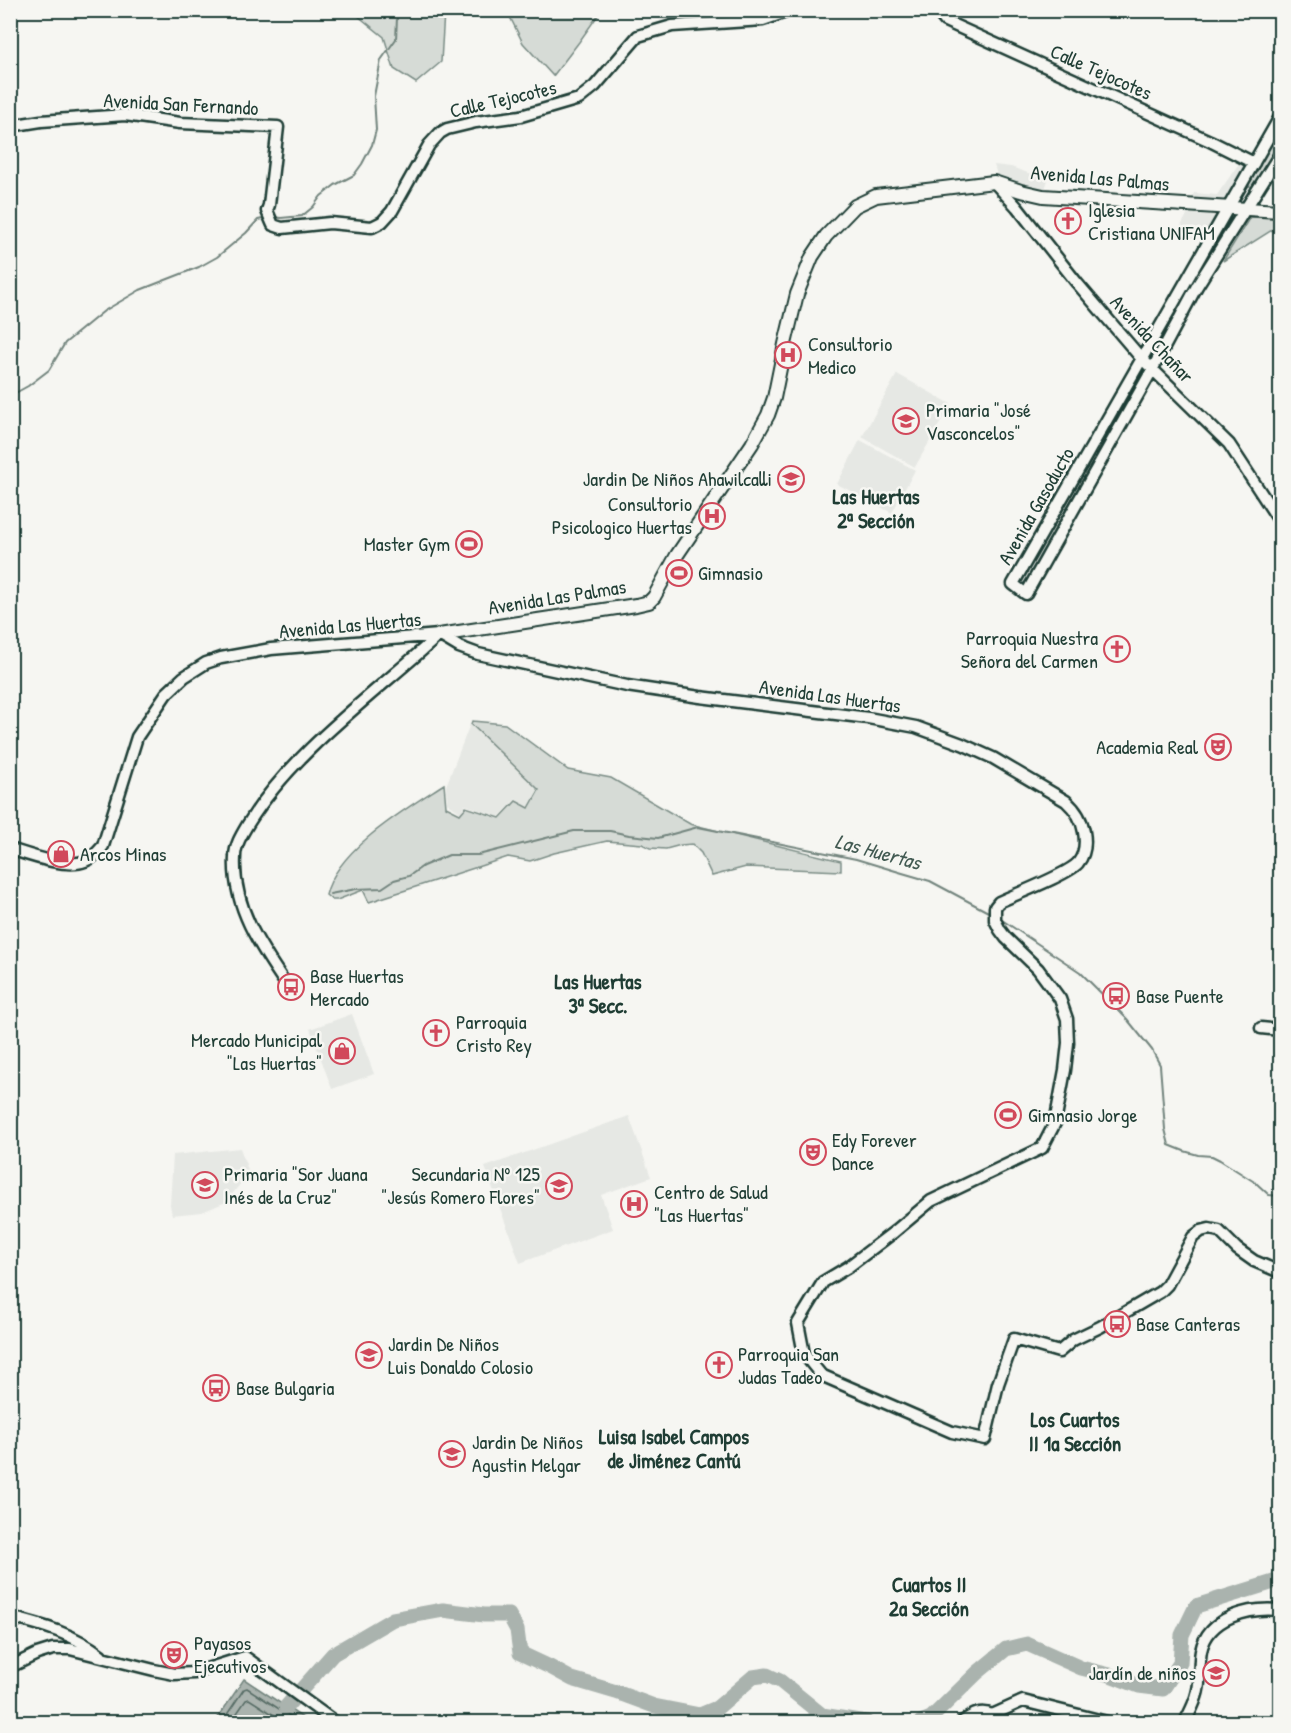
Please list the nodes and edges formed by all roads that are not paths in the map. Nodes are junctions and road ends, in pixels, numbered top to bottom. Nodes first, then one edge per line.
1 (792, 10) edge
2 (936, 10) edge
3 (1281, 117) edge
4 (10, 126) edge
5 (1281, 154) edge
6 (1254, 163) junction
7 (994, 182) junction
8 (1229, 207) junction
9 (1247, 208) junction
10 (1281, 211) edge
11 (269, 213) joint
12 (1141, 358) junction
13 (1152, 370) junction
14 (1281, 522) edge
15 (439, 635) junction
16 (10, 849) edge
17 (292, 993) dead end
18 (1261, 1028) dead end
19 (1281, 1030) edge
20 (1281, 1272) edge
21 (1281, 1610) edge
22 (10, 1617) edge
23 (104, 1657) junction
24 (10, 1667) edge
25 (335, 1722) edge
26 (962, 1722) edge
27 (1107, 1722) edge
28 (1185, 1722) edge

1 - 11 street, Calle Tejocotes
2 - 6 street, Calle Tejocotes
3 - 6 street, Avenida Gasoducto
4 - 11 street, Avenida San Fernando
5 - 9 street, Avenida Gasoducto
6 - 8 street, Avenida Gasoducto
7 - 8 main road, Avenida Las Palmas
7 - 12 street, Avenida Chañar
7 - 15 main road, Avenida Las Palmas
8 - 9 main road, Avenida Las Palmas
8 - 12 street, Avenida Gasoducto
9 - 10 main road, Avenida Las Palmas
9 - 13 street, Avenida Gasoducto
12 - 13 street, Avenida Chañar
12 - 13 street, Avenida Gasoducto
13 - 14 street, Avenida Chañar
15 - 16 street, Avenida Las Huertas
15 - 17 street
15 - 20 street, Avenida Las Huertas
18 - 19 street
21 - 28 street
22 - 23 street
23 - 24 street
23 - 25 street
26 - 27 street

